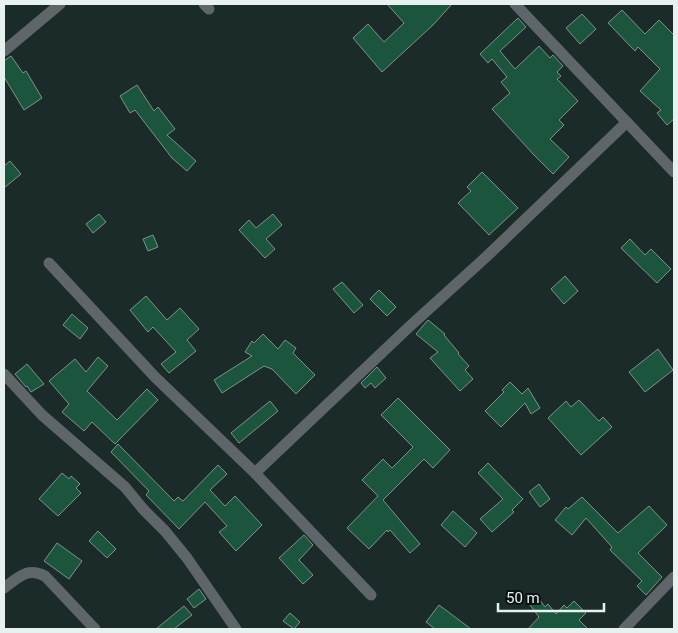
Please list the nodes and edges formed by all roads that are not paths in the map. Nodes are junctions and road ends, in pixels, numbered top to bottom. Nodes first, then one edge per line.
1 (60, 4) edge
2 (515, 4) edge
3 (4, 51) edge
4 (627, 122) junction
5 (674, 172) edge
6 (49, 262) dead end
7 (4, 374) edge
8 (255, 473) junction
9 (674, 577) edge
10 (4, 588) edge
11 (371, 595) dead end
12 (95, 629) edge
13 (236, 629) edge
14 (624, 629) edge

1 - 3 street
2 - 4 street
4 - 5 street
4 - 8 street
6 - 8 street
7 - 13 street
8 - 11 street
9 - 14 street
10 - 12 street

